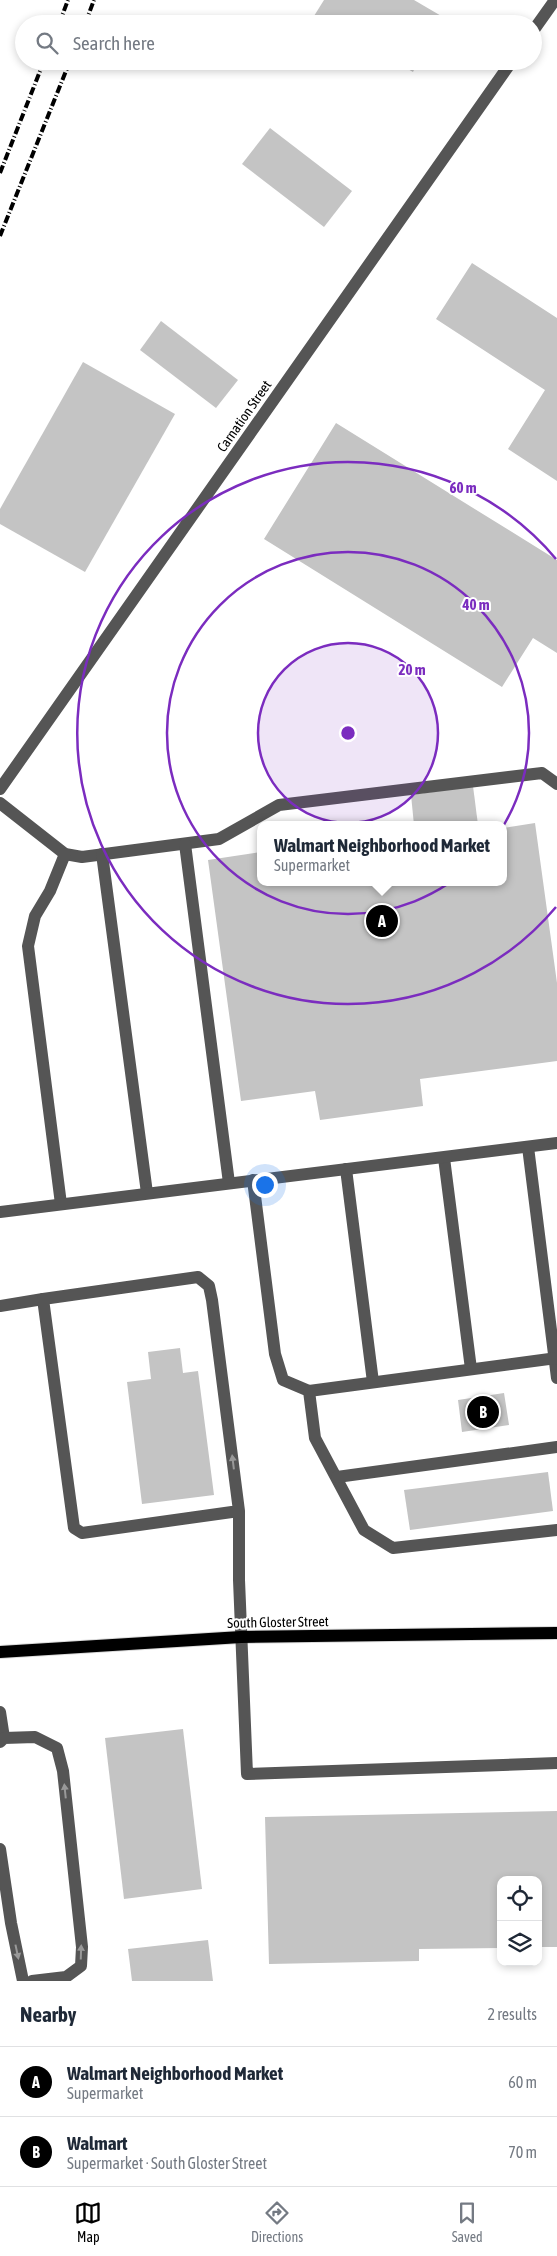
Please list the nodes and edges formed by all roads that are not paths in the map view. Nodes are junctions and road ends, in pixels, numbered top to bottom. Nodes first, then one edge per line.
1 (555, 0) edge
2 (542, 18) edge
3 (506, 70) edge
4 (557, 784) edge
5 (0, 788) edge
6 (0, 803) edge
7 (185, 844) junction
8 (65, 854) junction
9 (102, 854) junction
10 (557, 1143) edge
11 (528, 1147) junction
12 (444, 1158) junction
13 (346, 1169) junction
14 (253, 1180) junction
15 (229, 1183) junction
16 (147, 1193) junction
17 (60, 1204) junction
18 (0, 1212) edge
19 (44, 1299) junction
20 (0, 1306) edge
21 (556, 1358) edge
22 (472, 1369) junction
23 (557, 1378) edge
24 (374, 1382) junction
25 (309, 1390) junction
26 (557, 1447) edge
27 (337, 1477) junction
28 (239, 1511) junction
29 (557, 1530) edge
30 (557, 1633) edge
31 (241, 1637) junction
32 (0, 1652) edge
33 (0, 1712) edge
34 (2, 1740) edge
35 (557, 1763) edge
36 (0, 1848) edge
37 (5, 1924) edge
38 (24, 1981) edge
39 (32, 1981) edge

1 - 2 street
3 - 5 street, Carnation Street
4 - 7 street
6 - 8 street
7 - 9 street
7 - 15 street
8 - 9 street
8 - 17 street
9 - 16 street
10 - 11 street
11 - 12 street
11 - 21 street
12 - 13 street
12 - 22 street
13 - 14 street
13 - 24 street
14 - 15 street
14 - 25 street
15 - 16 street
16 - 17 street
17 - 18 street
19 - 20 street
28 -> 19 street
19 - 28 street
21 - 22 street
21 - 23 street
22 - 24 street
24 - 25 street
25 - 27 street
26 - 27 street
27 - 29 street
28 - 31 street
30 - 31 main road, South Gloster Street
31 - 32 main road, South Gloster Street
31 - 35 street
33 - 34 street
39 -> 34 street
36 - 37 street
37 -> 38 street

